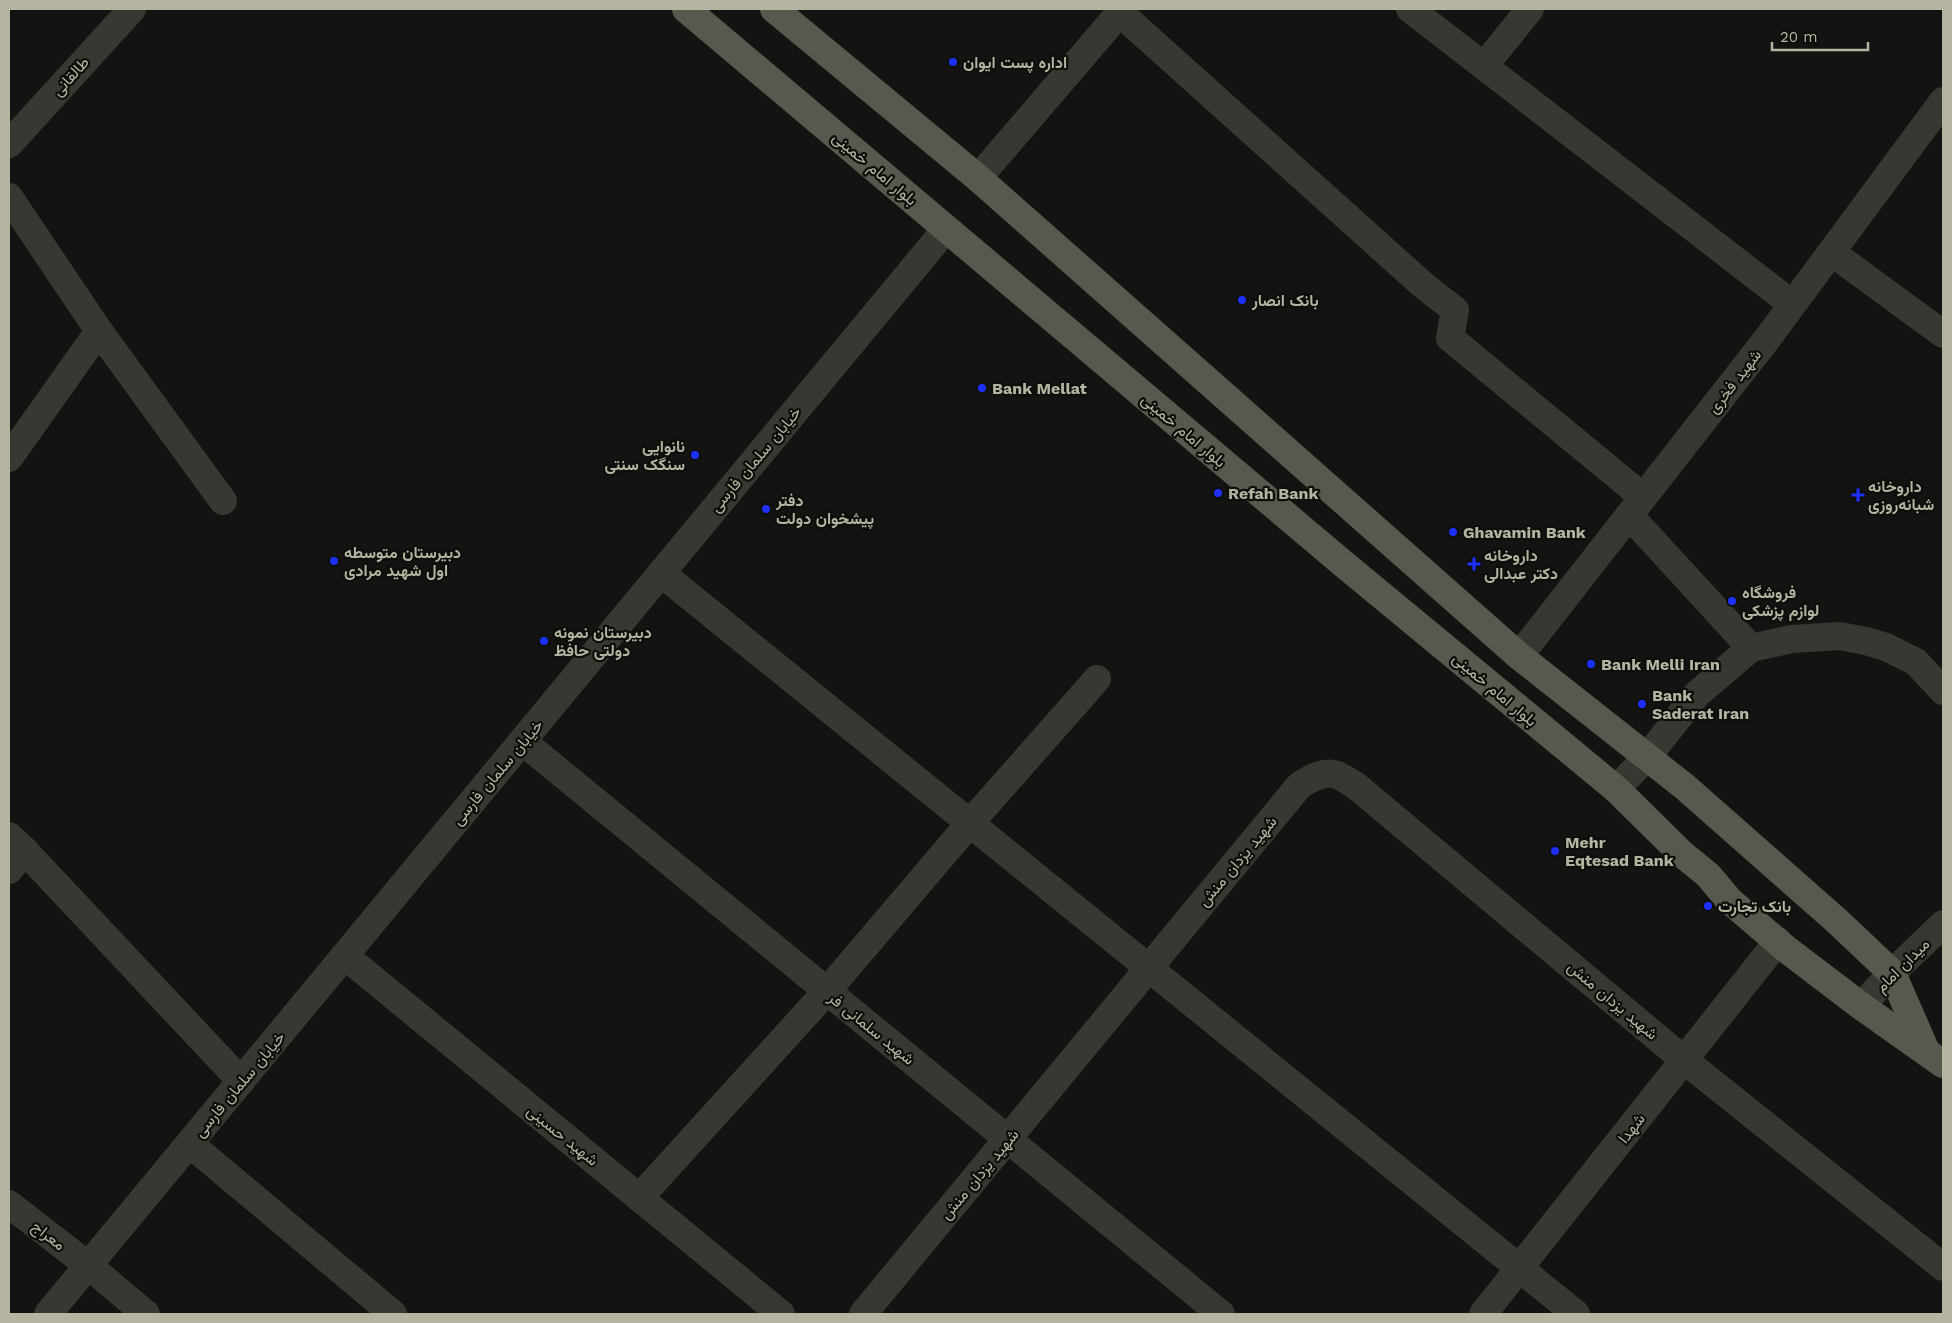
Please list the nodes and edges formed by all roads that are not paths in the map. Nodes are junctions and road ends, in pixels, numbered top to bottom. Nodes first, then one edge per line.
1 (132, 9) edge
2 (686, 9) edge
3 (1410, 9) edge
4 (1530, 9) edge
5 (780, 10) edge
6 (1121, 11) edge
7 (1484, 66) junction
8 (1943, 101) edge
9 (9, 144) edge
10 (978, 178) junction
11 (9, 198) edge
12 (946, 229) junction
13 (1831, 252) junction
14 (1792, 304) junction
15 (99, 331) junction
16 (1943, 334) edge
17 (9, 458) edge
18 (223, 501) dead end
19 (1636, 506) junction
20 (661, 574) junction
21 (1751, 648) junction
22 (1518, 656) junction
23 (1939, 678) edge
24 (1097, 679) dead end
25 (522, 741) junction
26 (1647, 757) junction
27 (1616, 789) junction
28 (970, 823) junction
29 (14, 852) edge
30 (1943, 924) edge
31 (1778, 941) junction
32 (345, 956) junction
33 (1149, 968) junction
34 (1892, 973) junction
35 (827, 991) junction
36 (1861, 1006) junction
37 (1934, 1058) edge
38 (1684, 1060) junction
39 (241, 1081) junction
40 (1008, 1139) junction
41 (190, 1144) junction
42 (639, 1198) junction
43 (9, 1204) edge
44 (88, 1266) junction
45 (1943, 1267) edge
46 (1520, 1268) junction
47 (48, 1314) edge
48 (146, 1314) edge
49 (392, 1314) edge
50 (780, 1314) edge
51 (863, 1314) edge
52 (1221, 1314) edge
53 (1483, 1314) edge
54 (1576, 1314) edge

1 - 9 street, طالقانی
2 - 12 main road, بلوار امام خمینی
3 - 7 street
4 - 7 street
5 - 10 main road
6 - 10 street
6 - 19 street
7 - 14 street
8 - 13 street, شهید فخری
10 - 22 main road
11 - 15 street
12 - 20 street, خیابان سلمان فارسی
12 - 27 main road, بلوار امام خمینی
13 - 14 street, شهید فخری
13 - 16 street
14 - 19 street, شهید فخری
15 - 17 street
15 - 18 street
19 - 21 street
19 - 22 street, شهید فخری
20 - 25 street, خیابان سلمان فارسی
20 - 28 street
21 - 23 street
21 - 26 street
22 - 26 main road
24 - 28 street
25 - 32 street, خیابان سلمان فارسی
25 - 35 street, شهید سلمانی فر
26 - 27 street
26 - 34 main road
27 - 31 main road, بلوار امام خمینی
28 - 33 street
28 - 35 street
29 - 39 street
30 - 34 street, میدان امام
31 - 36 main road, بلوار امام خمینی
31 - 38 street, شهدا
32 - 39 street, خیابان سلمان فارسی
32 - 42 street, شهید حسینی
33 - 38 street, شهید یزدان منش
33 - 40 street, شهید یزدان منش
33 - 46 street
34 - 36 street, میدان امام
34 - 37 main road
35 - 40 street, شهید سلمانی فر
35 - 42 street
36 - 37 main road, بلوار امام خمینی
38 - 45 street
38 - 46 street, شهدا
39 - 41 street, خیابان سلمان فارسی
40 - 51 street, شهید یزدان منش
40 - 52 street, شهید سلمانی فر
41 - 44 street, خیابان سلمان فارسی
41 - 49 street
42 - 50 street, شهید حسینی
43 - 44 street, معراج
44 - 47 street, خیابان سلمان فارسی
44 - 48 street, معراج
46 - 53 street, شهدا
46 - 54 street

